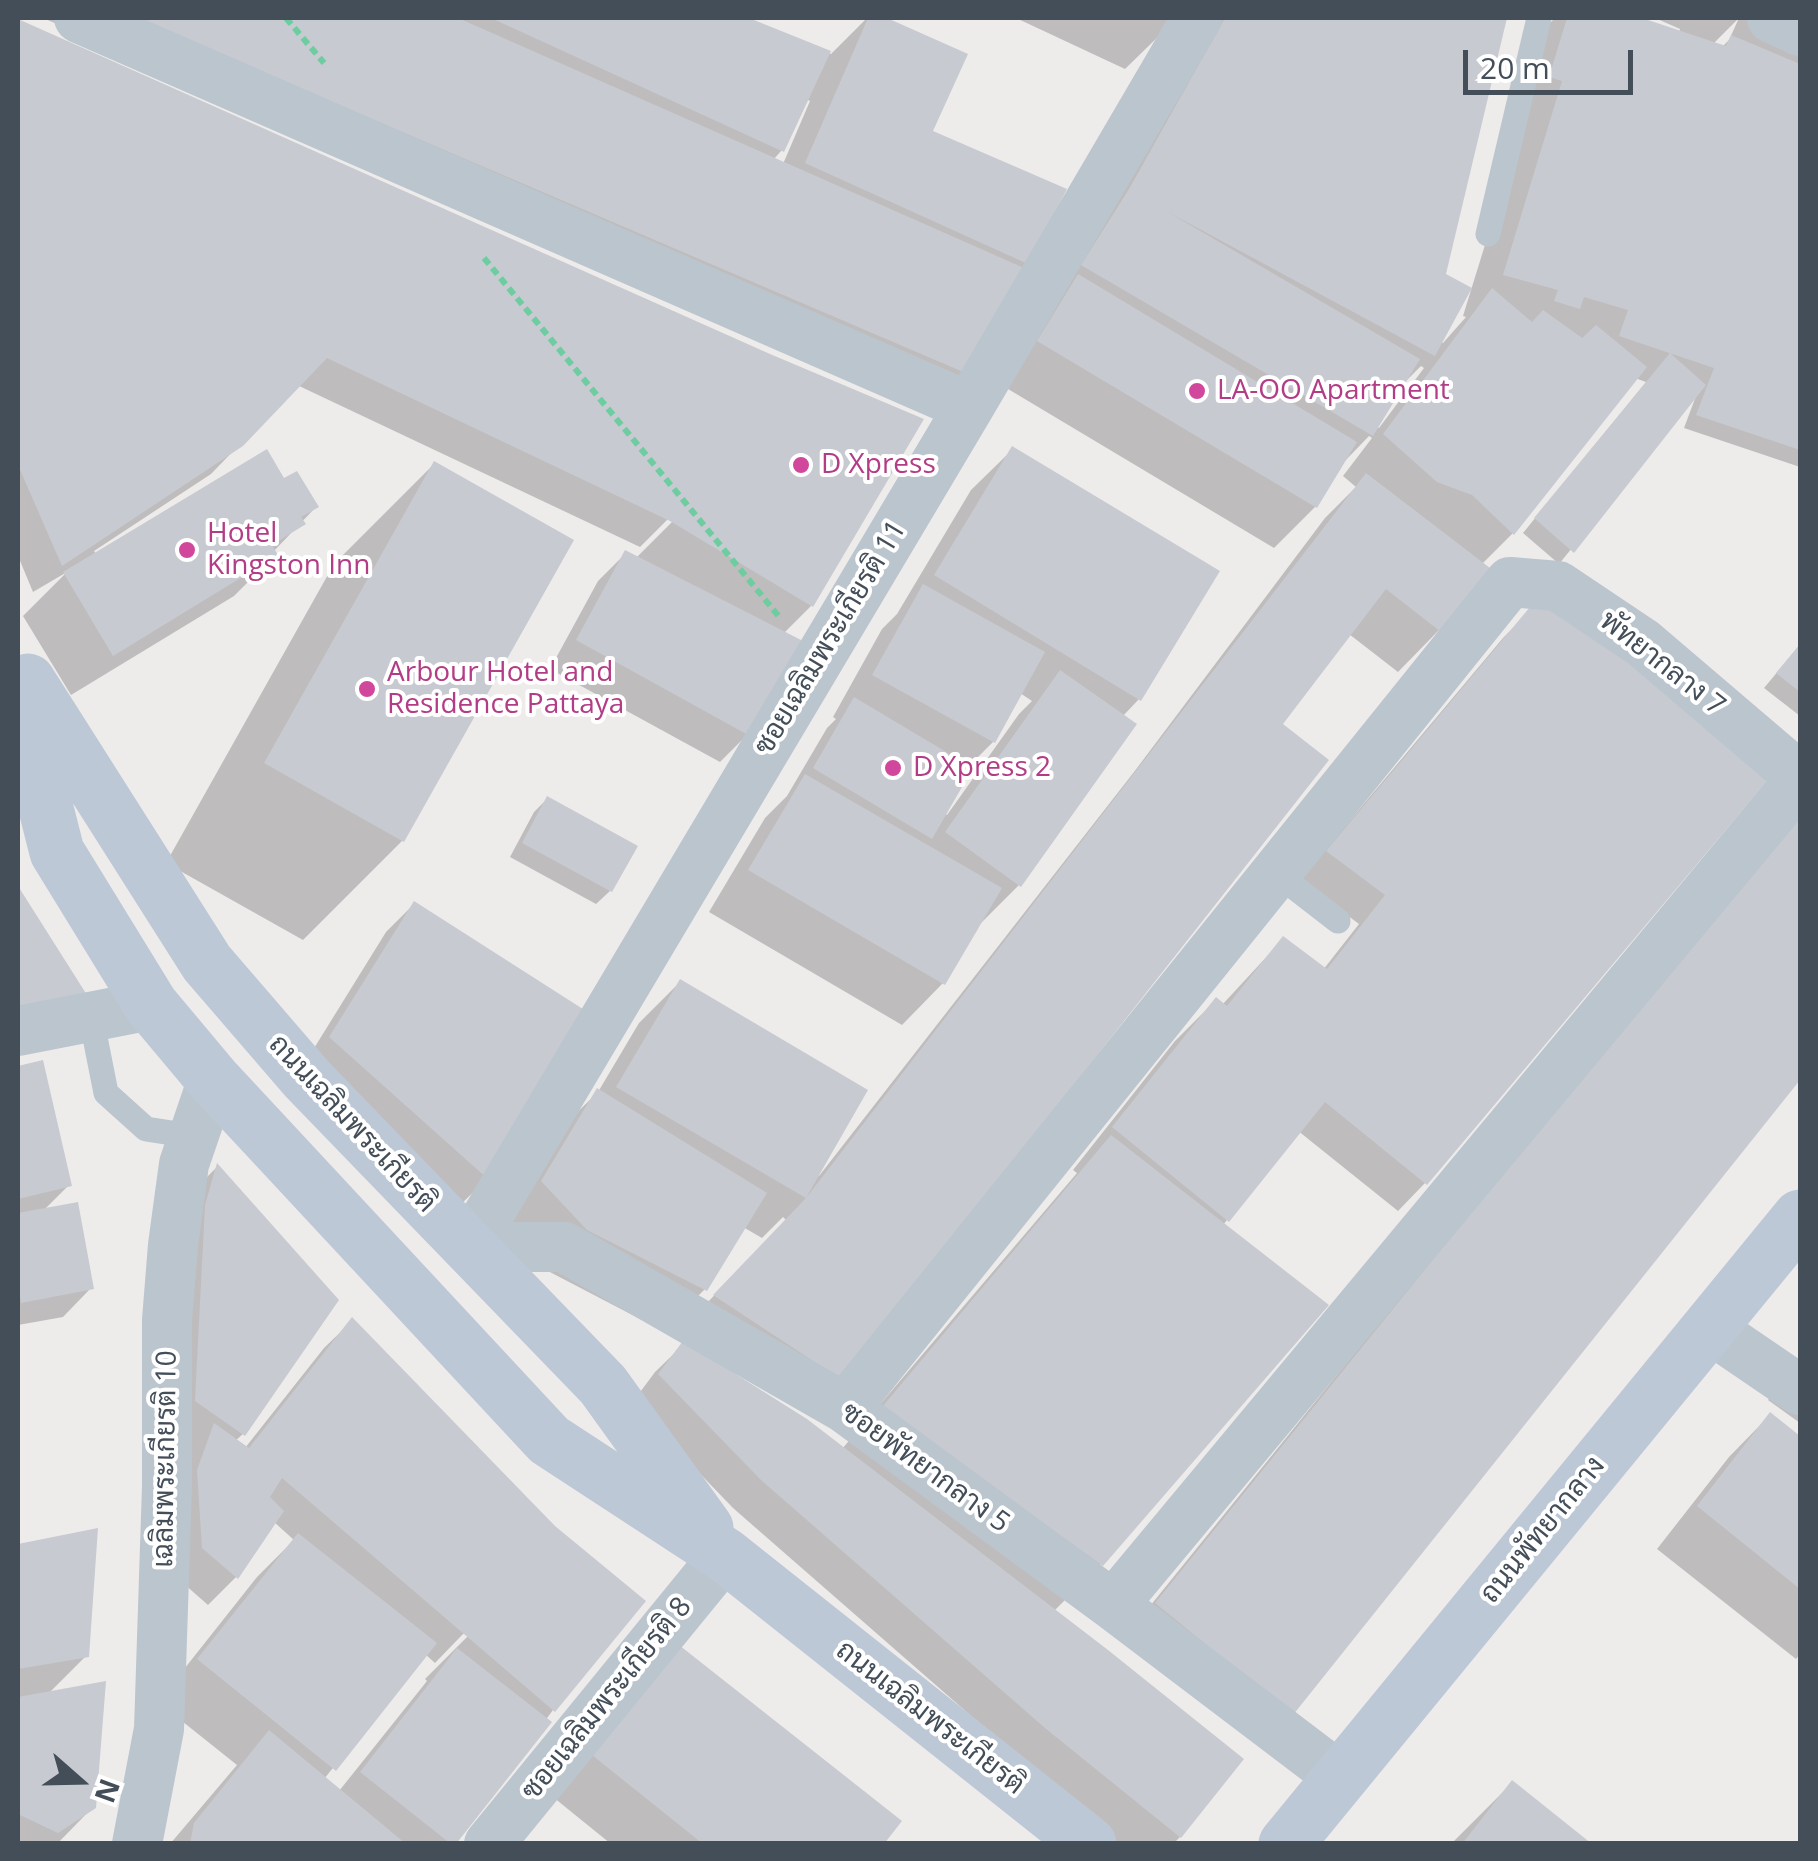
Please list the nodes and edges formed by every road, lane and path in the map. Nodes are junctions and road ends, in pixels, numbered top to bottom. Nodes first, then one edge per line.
1 (79, 18) edge
2 (286, 18) edge
3 (1539, 18) edge
4 (1772, 18) edge
5 (1194, 22) edge
6 (1800, 31) edge
7 (324, 64) dead end
8 (1488, 234) dead end
9 (476, 248) dead end
10 (969, 407) junction
11 (817, 662) junction
12 (18, 664) edge
13 (18, 698) edge
14 (1800, 778) edge
15 (1276, 873) junction
16 (1338, 921) dead end
17 (152, 1005) junction
18 (91, 1018) junction
19 (18, 1031) edge
20 (213, 1078) junction
21 (191, 1136) junction
22 (1800, 1217) edge
23 (468, 1248) junction
24 (1709, 1328) junction
25 (1800, 1390) edge
26 (846, 1408) junction
27 (725, 1555) junction
28 (1113, 1605) junction
29 (1341, 1778) junction
30 (137, 1844) edge
31 (489, 1844) edge
32 (1089, 1844) edge
33 (1286, 1844) edge

1 - 10 street
2 - 7 path
3 - 8 lane
4 - 6 street
5 - 10 street, ซอยเฉลิมพระเกียรติ 11
9 - 11 path
10 - 11 street, ซอยเฉลิมพระเกียรติ 11
11 - 23 street, ซอยเฉลิมพระเกียรติ 11
12 - 23 main road, ถนนเฉลิมพระเกียรติ
13 - 17 main road, ถนนเฉลิมพระเกียรติ
14 - 15 street, พัทยากลาง 7
14 - 28 street
15 - 16 lane
15 - 26 street
17 - 18 street
17 - 20 main road, ถนนเฉลิมพระเกียรติ
18 - 19 street
18 - 21 lane
20 - 21 street, เฉลิมพระเกียรติ 10
20 - 27 main road, ถนนเฉลิมพระเกียรติ
21 - 30 street, เฉลิมพระเกียรติ 10
22 - 24 main road, ถนนพัทยากลาง
23 - 26 street, ซอยพัทยากลาง 5
23 - 27 main road, ถนนเฉลิมพระเกียรติ
24 - 25 street
24 - 29 main road, ถนนพัทยากลาง
26 - 28 street, ซอยพัทยากลาง 5
27 - 31 street, ซอยเฉลิมพระเกียรติ 8
27 - 32 main road, ถนนเฉลิมพระเกียรติ
28 - 29 street, ซอยพัทยากลาง 5
29 - 33 main road, ถนนพัทยากลาง

